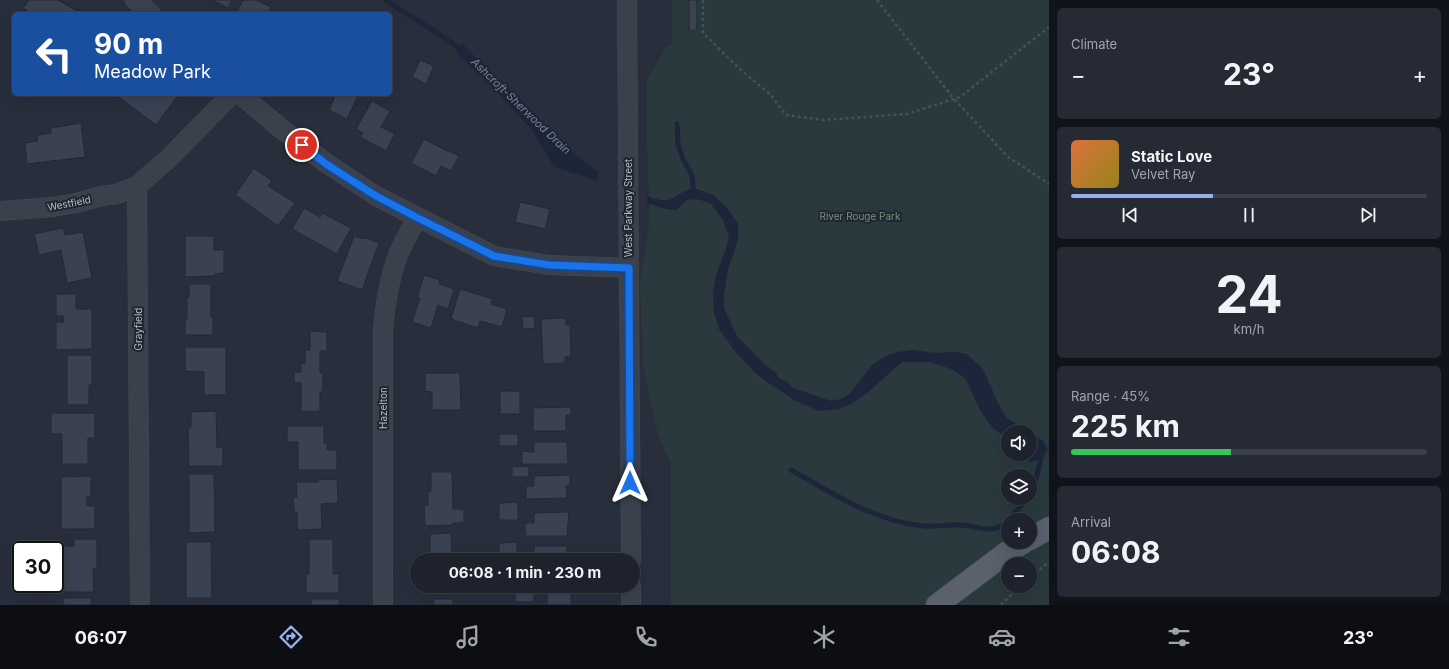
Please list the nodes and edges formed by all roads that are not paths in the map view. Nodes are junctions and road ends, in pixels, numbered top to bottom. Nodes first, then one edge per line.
1 (135, 0) edge
2 (627, 0) edge
3 (148, 12) edge
4 (230, 96) edge
5 (242, 96) edge
6 (137, 186) junction
7 (0, 211) edge
8 (418, 218) junction
9 (629, 268) junction
10 (1049, 528) edge
11 (1037, 535) edge
12 (1013, 549) edge
13 (631, 553) edge
14 (631, 593) edge
15 (140, 605) edge
16 (383, 605) edge
17 (631, 605) edge
18 (937, 605) edge

1 - 3 street
2 - 9 street, West Parkway Street
4 - 6 street
5 - 8 street
6 - 7 street, Westfield
6 - 15 street, Grayfield
8 - 9 street
8 - 16 street, Hazelton
9 - 13 street, West Parkway Street
10 - 11 main road
12 - 18 main road
14 - 17 street

